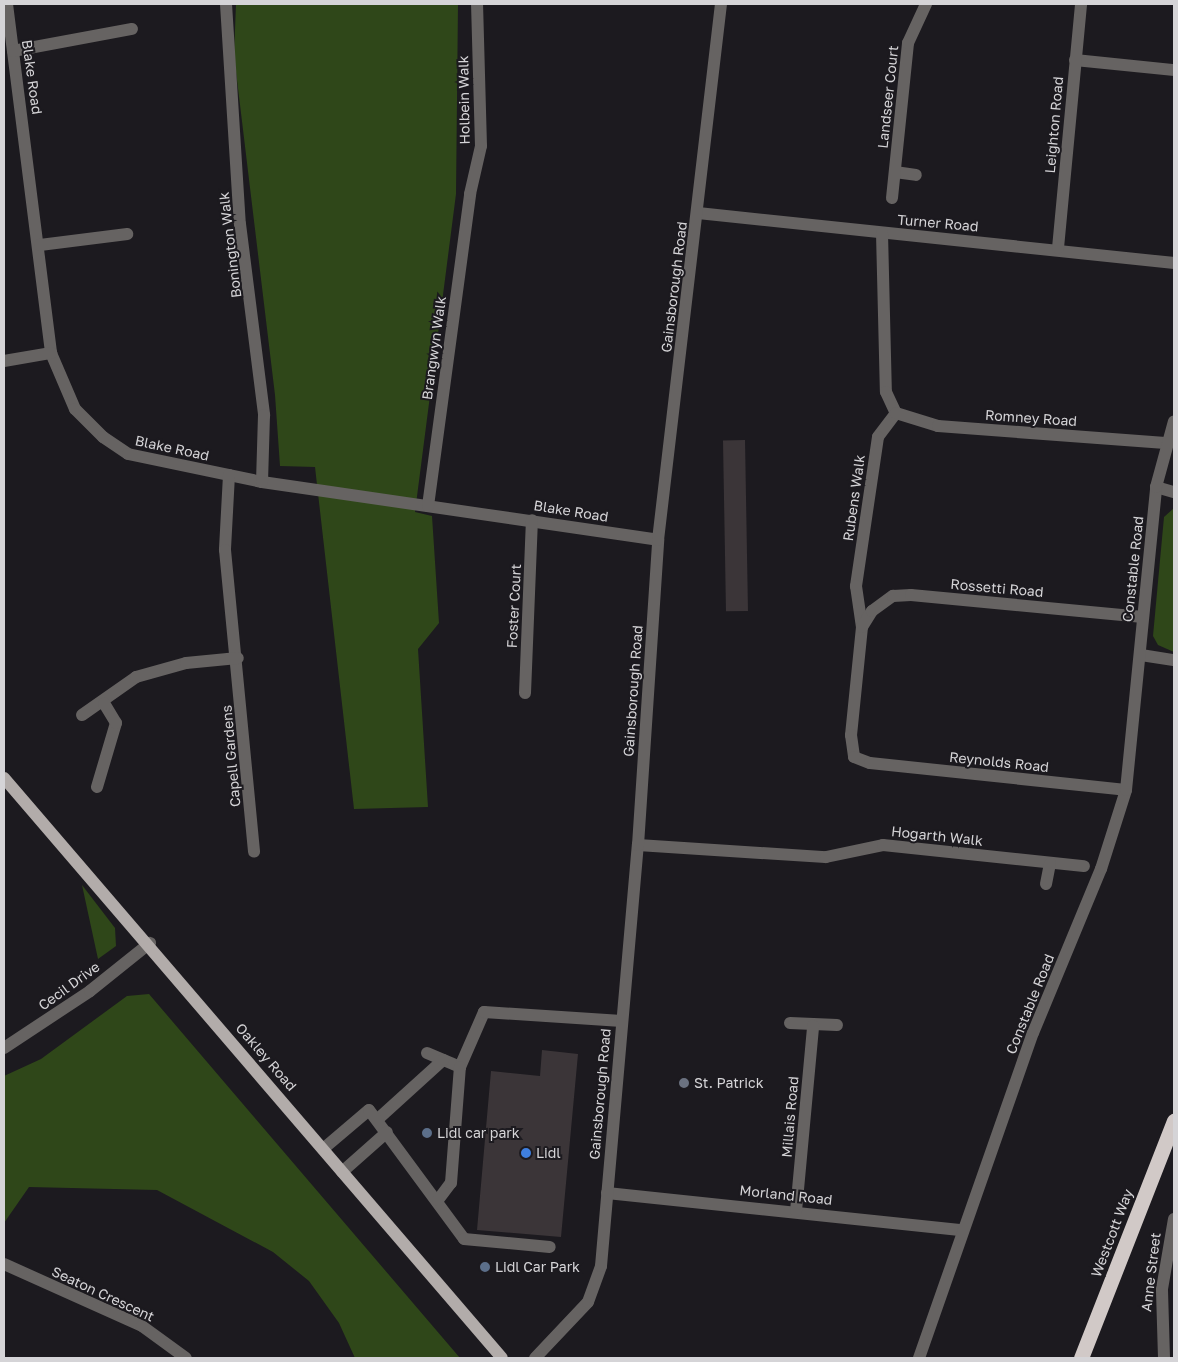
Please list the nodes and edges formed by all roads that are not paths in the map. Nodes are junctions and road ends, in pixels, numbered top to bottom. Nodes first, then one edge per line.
1 (7, 4) edge
2 (226, 4) edge
3 (478, 4) edge
4 (721, 4) edge
5 (926, 4) edge
6 (1080, 4) edge
7 (132, 29) dead end
8 (13, 51) junction
9 (1074, 60) junction
10 (1174, 70) edge
11 (895, 172) junction
12 (916, 175) dead end
13 (470, 194) joint
14 (892, 198) dead end
15 (698, 213) junction
16 (882, 233) junction
17 (127, 234) dead end
18 (40, 246) junction
19 (1058, 248) junction
20 (1174, 264) edge
21 (51, 354) junction
22 (4, 361) edge
23 (896, 413) junction
24 (1174, 420) edge
25 (1165, 443) junction
26 (229, 475) junction
27 (262, 482) junction
28 (1156, 487) junction
29 (1174, 492) edge
30 (428, 506) junction
31 (532, 520) junction
32 (658, 540) junction
33 (1143, 616) junction
34 (862, 627) junction
35 (1141, 655) junction
36 (238, 658) junction
37 (1174, 660) edge
38 (525, 693) dead end
39 (104, 703) junction
40 (82, 715) dead end
41 (870, 764) joint
42 (4, 778) edge
43 (97, 788) dead end
44 (1126, 790) junction
45 (638, 846) junction
46 (254, 852) dead end
47 (1050, 863) junction
48 (1084, 866) dead end
49 (1046, 884) dead end
50 (150, 944) junction
51 (622, 1021) junction
52 (790, 1023) dead end
53 (837, 1025) dead end
54 (813, 1026) junction
55 (4, 1048) edge
56 (427, 1053) dead end
57 (443, 1060) junction
58 (460, 1067) junction
59 (373, 1115) junction
60 (1174, 1121) edge
61 (387, 1132) junction
62 (323, 1149) junction
63 (342, 1172) junction
64 (607, 1193) junction
65 (438, 1200) junction
66 (796, 1211) junction
67 (1174, 1219) edge
68 (962, 1230) junction
69 (550, 1247) dead end
70 (4, 1264) edge
71 (186, 1358) edge
72 (502, 1358) edge
73 (535, 1358) edge
74 (919, 1358) edge
75 (1081, 1358) edge
76 (1164, 1358) edge

1 - 8 street, Blake Road
2 - 27 street, Bonington Walk
3 - 13 street, Holbein Walk
4 - 15 street, Gainsborough Road
5 - 11 street, Landseer Court
6 - 9 street, Leighton Road
7 - 8 street
8 - 18 street, Blake Road
9 - 10 street
9 - 19 street, Leighton Road
11 - 12 street
11 - 14 street, Landseer Court
13 - 30 street, Brangwyn Walk
15 - 16 street, Turner Road
15 - 32 street, Gainsborough Road
16 - 19 street, Turner Road
16 - 23 street
17 - 18 street
18 - 21 street, Blake Road
19 - 20 street, Turner Road
21 - 22 street
21 - 26 street, Blake Road
23 - 25 street, Romney Road
23 - 34 street, Rubens Walk
24 - 25 street, Constable Road
25 - 28 street, Constable Road
26 - 27 street, Blake Road
26 - 36 street, Capell Gardens
27 - 30 street, Blake Road
28 - 29 street
28 - 33 street, Constable Road
30 - 31 street, Blake Road
31 - 32 street, Blake Road
31 - 38 street, Foster Court
32 - 45 street, Gainsborough Road
33 - 34 street, Rossetti Road
33 - 35 street, Constable Road
34 - 41 street, Rubens Walk
35 - 37 street
35 - 44 street, Constable Road
36 - 39 street
36 - 46 street, Capell Gardens
39 - 40 street
39 - 43 street
41 - 44 street, Reynolds Road
42 - 50 main road, Oakley Road
44 - 68 street, Constable Road
45 - 47 street, Hogarth Walk
45 - 51 street, Gainsborough Road
47 - 48 street, Hogarth Walk
47 - 49 street
50 - 55 street, Cecil Drive
50 - 62 main road, Oakley Road
51 - 58 street
51 - 64 street, Gainsborough Road
52 - 54 street
53 - 54 street
54 - 66 street, Millais Road
56 - 57 street
57 - 58 street
57 - 59 street
58 - 65 street
59 - 61 street
59 - 62 street
60 - 75 highway, Westcott Way
61 - 63 street
61 - 65 street
62 - 63 main road, Oakley Road
63 - 72 main road, Oakley Road
64 - 66 street, Morland Road
64 - 73 street, Gainsborough Road
65 - 69 street
66 - 68 street, Morland Road
67 - 76 street, Anne Street
68 - 74 street, Constable Road
70 - 71 street, Seaton Crescent

